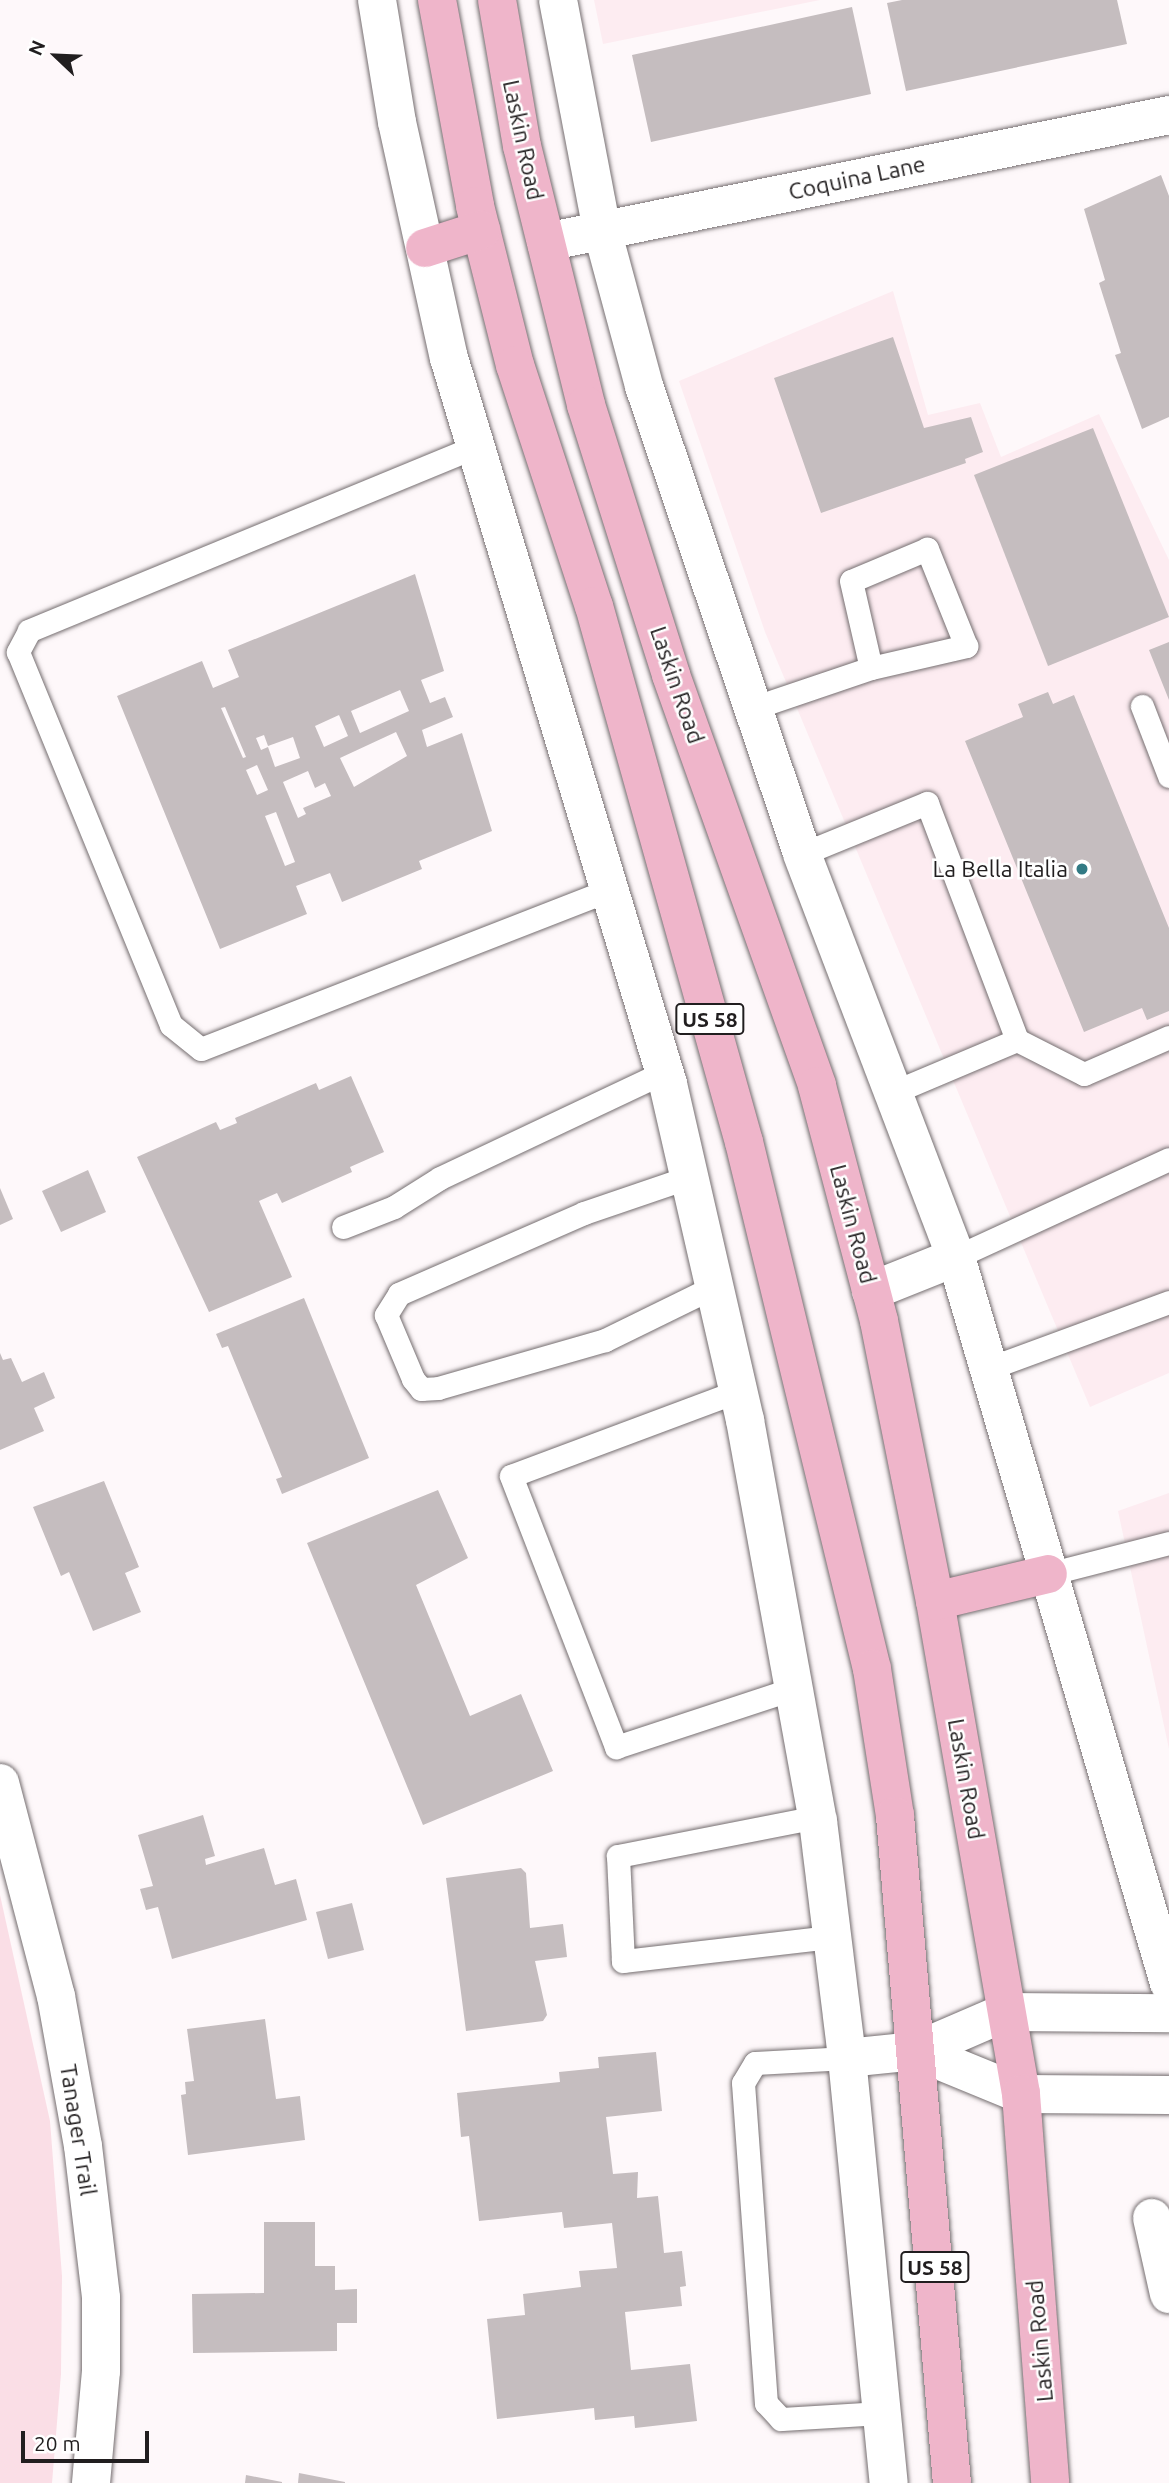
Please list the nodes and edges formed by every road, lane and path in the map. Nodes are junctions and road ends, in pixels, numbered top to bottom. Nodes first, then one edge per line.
1 (377, 0) edge
2 (437, 0) edge
3 (496, 0) edge
4 (558, 0) edge
5 (1169, 115) edge
6 (481, 230) junction
7 (602, 230) junction
8 (546, 242) junction
9 (425, 248) junction
10 (477, 446) junction
11 (871, 668) junction
12 (1142, 706) dead end
13 (753, 708) junction
14 (1169, 776) edge
15 (802, 854) junction
16 (611, 889) junction
17 (1169, 1037) edge
18 (1017, 1040) junction
19 (664, 1072) junction
20 (894, 1092) junction
21 (1169, 1159) edge
22 (689, 1177) junction
23 (343, 1227) dead end
24 (956, 1257) junction
25 (715, 1286) junction
26 (871, 1291) junction
27 (1169, 1302) edge
28 (987, 1369) junction
29 (738, 1391) junction
30 (1169, 1544) edge
31 (1048, 1574) junction
32 (935, 1601) junction
33 (795, 1688) junction
34 (0, 1783) edge
35 (817, 1817) junction
36 (832, 1937) junction
37 (1169, 1983) edge
38 (1006, 2012) junction
39 (1169, 2013) edge
40 (916, 2051) junction
41 (847, 2058) junction
42 (1021, 2094) junction
43 (1169, 2095) edge
44 (1152, 2218) dead end
45 (1169, 2294) edge
46 (882, 2413) junction
47 (90, 2483) edge
48 (888, 2483) edge
49 (952, 2483) edge
50 (1050, 2483) edge

1 - 9 street
2 - 6 main road, US 58
3 - 8 main road, Laskin Road
4 - 7 street
5 - 7 street, Coquina Lane
6 - 9 main road
6 - 40 main road, US 58
7 - 8 street, Coquina Lane
7 - 13 street
8 - 26 main road, Laskin Road
9 - 10 street
10 - 16 street
10 - 16 lane
11 - 11 lane
11 - 13 lane
12 - 14 lane
13 - 15 street
15 - 18 lane
15 - 20 street
16 - 19 street
17 - 18 lane
18 - 20 lane
19 - 22 street
19 - 23 lane
20 - 24 street
21 - 24 lane
22 - 25 street
22 - 25 lane
24 - 26 street
24 - 28 street
25 - 29 street
26 - 32 main road, Laskin Road
27 - 28 lane
28 - 31 street
29 - 33 street
29 - 33 lane
30 - 31 lane
31 - 32 main road
31 - 37 street
32 - 38 main road, Laskin Road
33 - 35 street
34 - 47 street, Tanager Trail
35 - 36 street
35 - 36 lane
36 - 41 street
38 - 39 street
38 - 40 street
38 - 42 main road, Laskin Road
40 - 41 street
40 - 42 street
40 - 49 main road, US 58
41 - 46 street
41 - 46 lane
42 - 43 street
42 - 50 main road, Laskin Road
44 - 45 street
46 - 48 street

